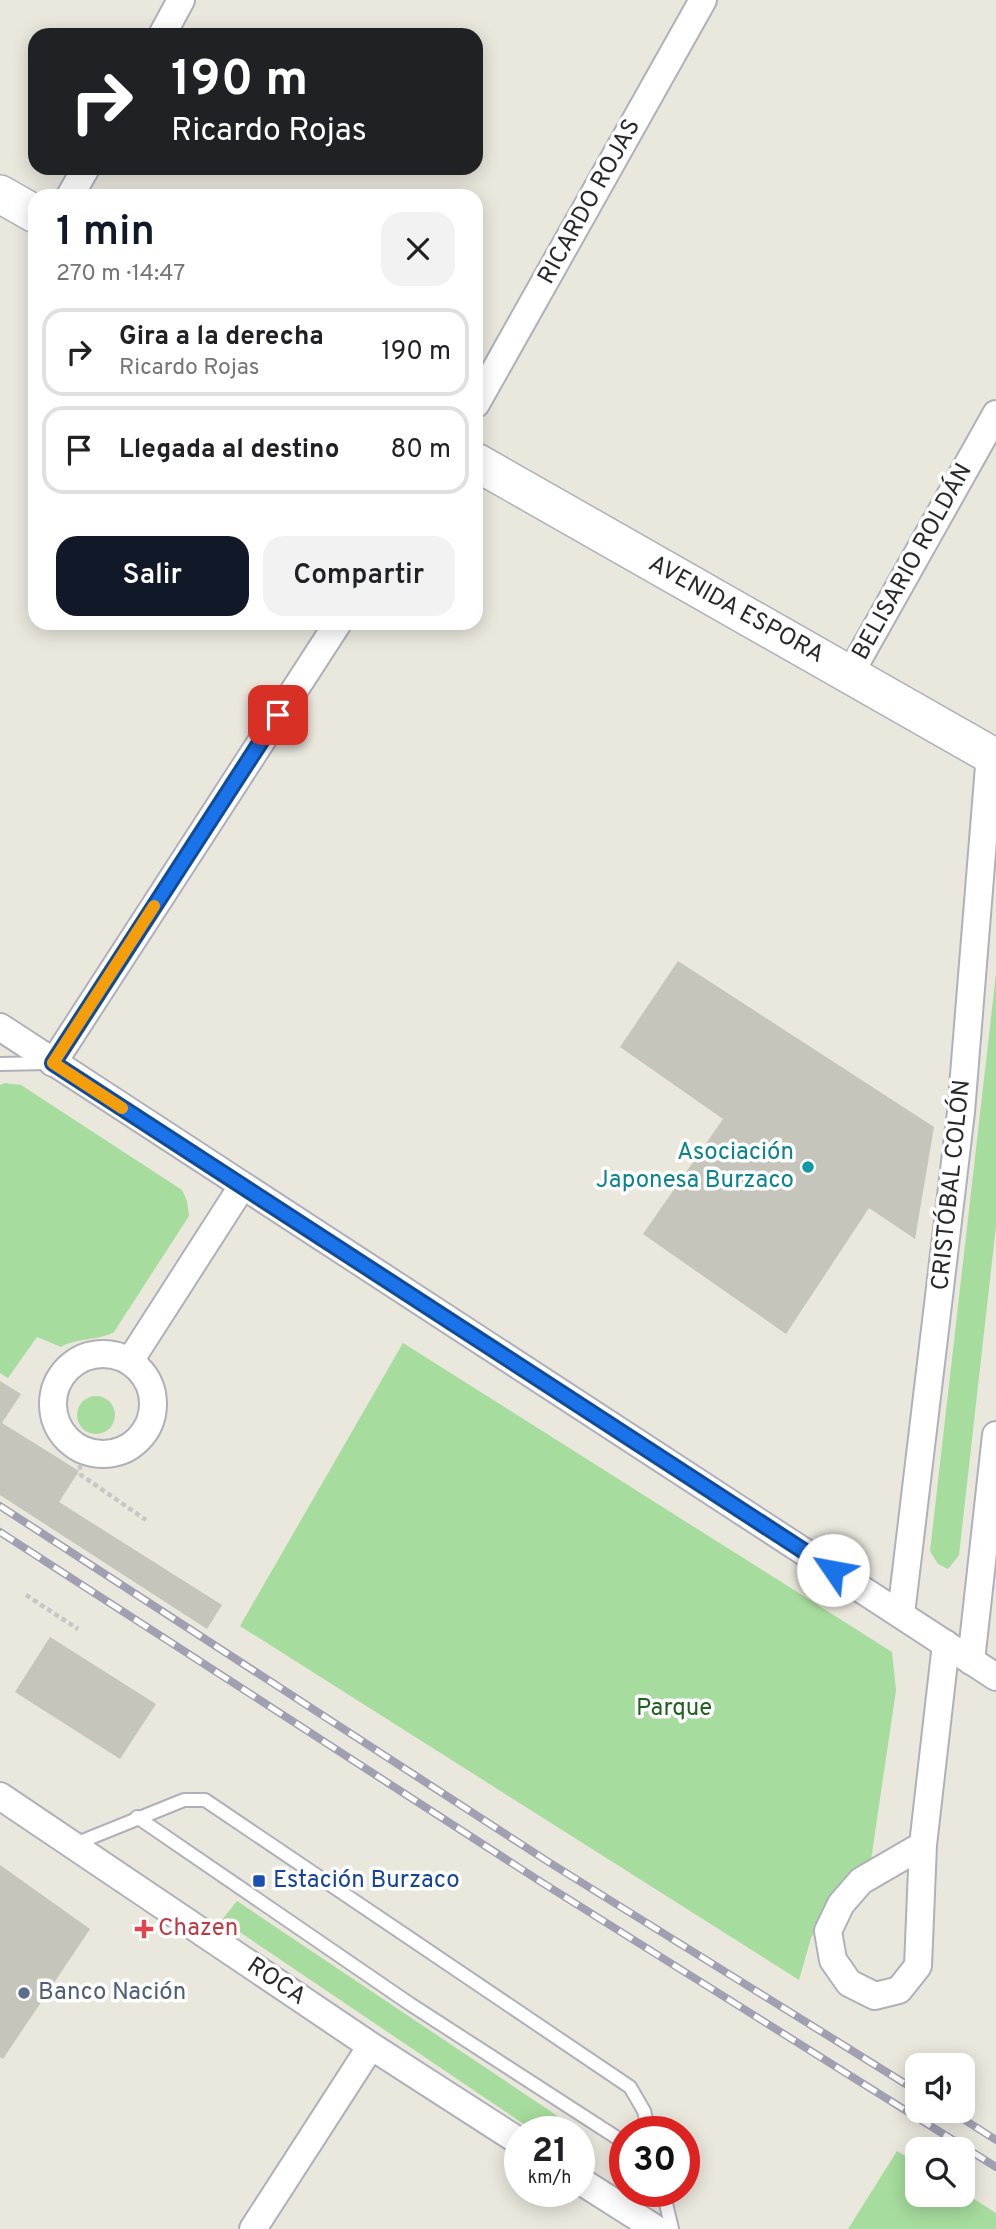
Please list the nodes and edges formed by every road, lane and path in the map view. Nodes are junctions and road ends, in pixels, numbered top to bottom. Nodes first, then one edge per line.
1 (181, 0) edge
2 (703, 0) edge
3 (166, 28) edge
4 (0, 194) edge
5 (28, 210) edge
6 (483, 392) edge
7 (996, 414) edge
8 (483, 466) edge
9 (333, 630) edge
10 (850, 674) junction
11 (993, 756) edge
12 (0, 1027) edge
13 (53, 1063) junction
14 (0, 1064) edge
15 (241, 1188) junction
16 (130, 1361) junction
17 (996, 1435) edge
18 (77, 1448) junction
19 (146, 1520) dead end
20 (26, 1595) dead end
21 (901, 1615) junction
22 (79, 1629) dead end
23 (946, 1644) junction
24 (971, 1661) junction
25 (996, 1677) edge
26 (0, 1796) edge
27 (137, 1817) junction
28 (75, 1844) junction
29 (923, 1845) junction
30 (371, 2046) junction
31 (645, 2116) edge
32 (504, 2132) edge
33 (609, 2133) edge
34 (595, 2190) edge
35 (667, 2207) edge
36 (253, 2229) edge
37 (656, 2229) edge
38 (672, 2229) edge

1 - 3 street
2 - 6 street, RICARDO ROJAS
4 - 5 main road
7 - 10 street, BELISARIO ROLDÁN
8 - 10 main road, AVENIDA ESPORA
9 - 13 street
10 - 11 main road, AVENIDA ESPORA
11 - 21 street, CRISTÓBAL COLÓN
12 - 13 street
13 - 14 lane
13 - 15 street
15 - 16 street
15 - 21 street
16 - 18 street
16 - 18 street
17 - 24 street
18 - 19 path
20 - 22 path
21 - 23 street
23 - 24 street
23 - 29 street
24 - 25 street
26 - 28 street, ROCA
27 - 28 lane
27 - 31 lane
27 - 33 lane
28 - 30 street, ROCA
29 - 29 street
30 - 32 street, ROCA
30 - 36 street
34 - 37 street
35 - 38 lane

